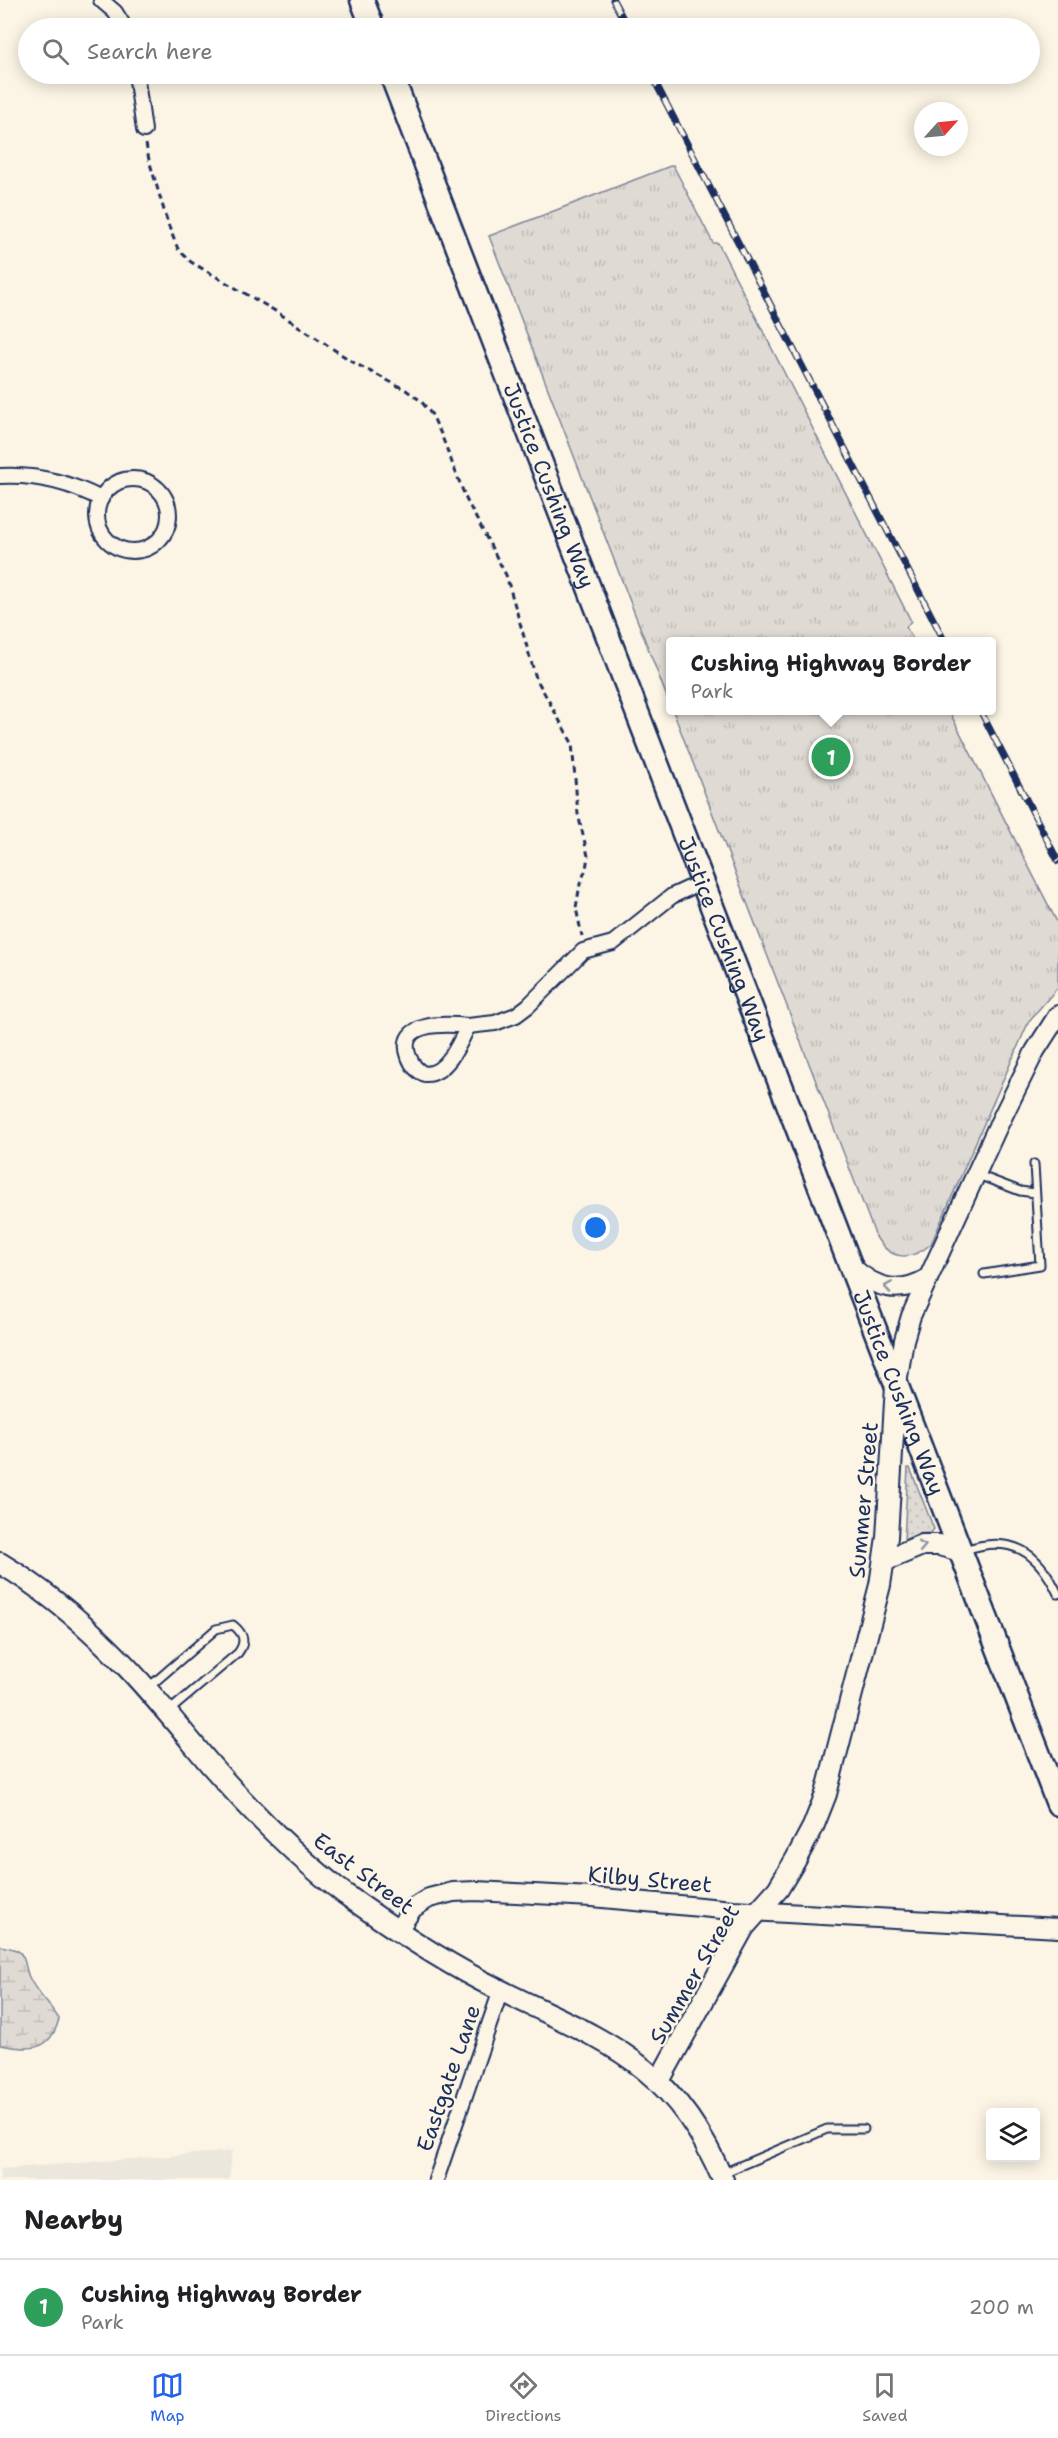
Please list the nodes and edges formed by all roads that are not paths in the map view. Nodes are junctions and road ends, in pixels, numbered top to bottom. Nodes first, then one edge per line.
1 (101, 0) edge
2 (362, 0) edge
3 (119, 18) edge
4 (370, 18) edge
5 (137, 84) edge
6 (395, 84) edge
7 (144, 130) road end
8 (0, 476) edge
9 (101, 499) junction
10 (704, 881) junction
11 (1058, 1015) edge
12 (468, 1026) junction
13 (1034, 1164) dead end
14 (976, 1174) junction
15 (1035, 1193) junction
16 (852, 1267) junction
17 (984, 1274) dead end
18 (928, 1278) junction
19 (897, 1383) junction
20 (961, 1551) junction
21 (884, 1561) junction
22 (0, 1563) edge
23 (1058, 1593) edge
24 (147, 1689) junction
25 (167, 1712) junction
26 (1058, 1804) edge
27 (758, 1911) junction
28 (1058, 1927) edge
29 (398, 1930) junction
30 (501, 1990) junction
31 (659, 2081) junction
32 (864, 2129) dead end
33 (722, 2177) edge
34 (436, 2180) edge

1 - 3 street
2 - 4 main road
5 - 7 street
6 - 10 main road, Justice Cushing Way
8 - 9 street
9 - 9 street
10 - 12 street
10 - 16 main road, Justice Cushing Way
11 - 14 street, Summer Street
12 - 12 street
13 - 15 lane
14 - 15 lane
14 - 18 street, Summer Street
15 - 17 lane
18 -> 16 street
16 - 19 main road, Justice Cushing Way
18 - 19 street, Summer Street
19 - 20 main road, Justice Cushing Way
19 - 21 main road, Summer Street
21 -> 20 main road
20 - 23 lane
20 - 26 main road, Justice Cushing Way
21 - 27 main road, Summer Street
22 - 24 main road, East Street
24 - 25 main road, East Street
24 - 25 lane
25 - 29 main road, East Street
27 - 28 street, Kilby Street
27 - 29 street, Kilby Street
27 - 31 main road, Summer Street
29 - 30 main road, East Street
30 - 31 main road, East Street
30 - 34 street, Eastgate Lane
31 - 33 main road, East Street
32 - 33 lane

